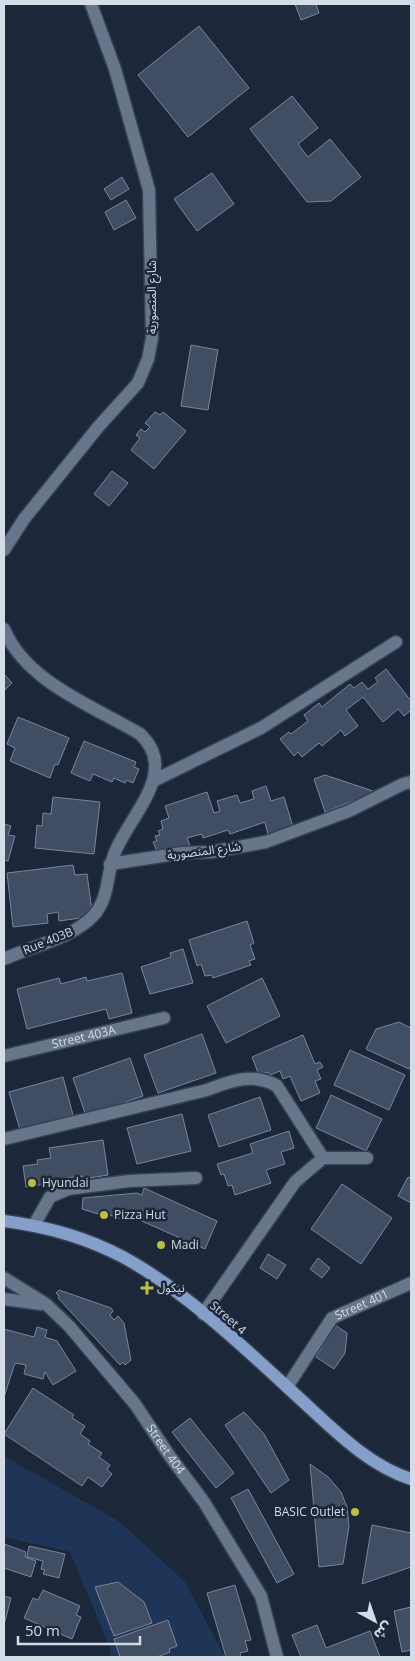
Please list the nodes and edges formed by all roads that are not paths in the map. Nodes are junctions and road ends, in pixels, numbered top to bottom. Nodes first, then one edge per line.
1 (91, 4) edge
2 (4, 550) edge
3 (4, 630) edge
4 (396, 642) dead end
5 (155, 780) junction
6 (411, 782) edge
7 (110, 864) junction
8 (4, 959) edge
9 (164, 1018) dead end
10 (4, 1056) edge
11 (4, 1139) edge
12 (323, 1158) junction
13 (367, 1158) dead end
14 (196, 1178) dead end
15 (4, 1221) edge
16 (34, 1225) junction
17 (4, 1278) edge
18 (411, 1283) edge
19 (4, 1299) edge
20 (46, 1304) junction
21 (203, 1314) junction
22 (287, 1387) junction
23 (411, 1480) edge
24 (277, 1657) edge

1 - 2 street, شارع المنصورية
3 - 5 street
4 - 5 street
5 - 7 street
6 - 7 street, شارع المنصورية
7 - 8 street, Rue 403B
9 - 10 street, Street 403A
11 - 12 street
12 - 13 street
12 - 21 street
14 - 16 street
15 - 16 main road, Street 4
16 - 21 main road, Street 4
17 - 20 street, Street 404
18 - 22 street, Street 401
19 - 20 street
20 - 24 street, Street 404
21 - 22 main road, Street 4
22 - 23 main road, Street 4

